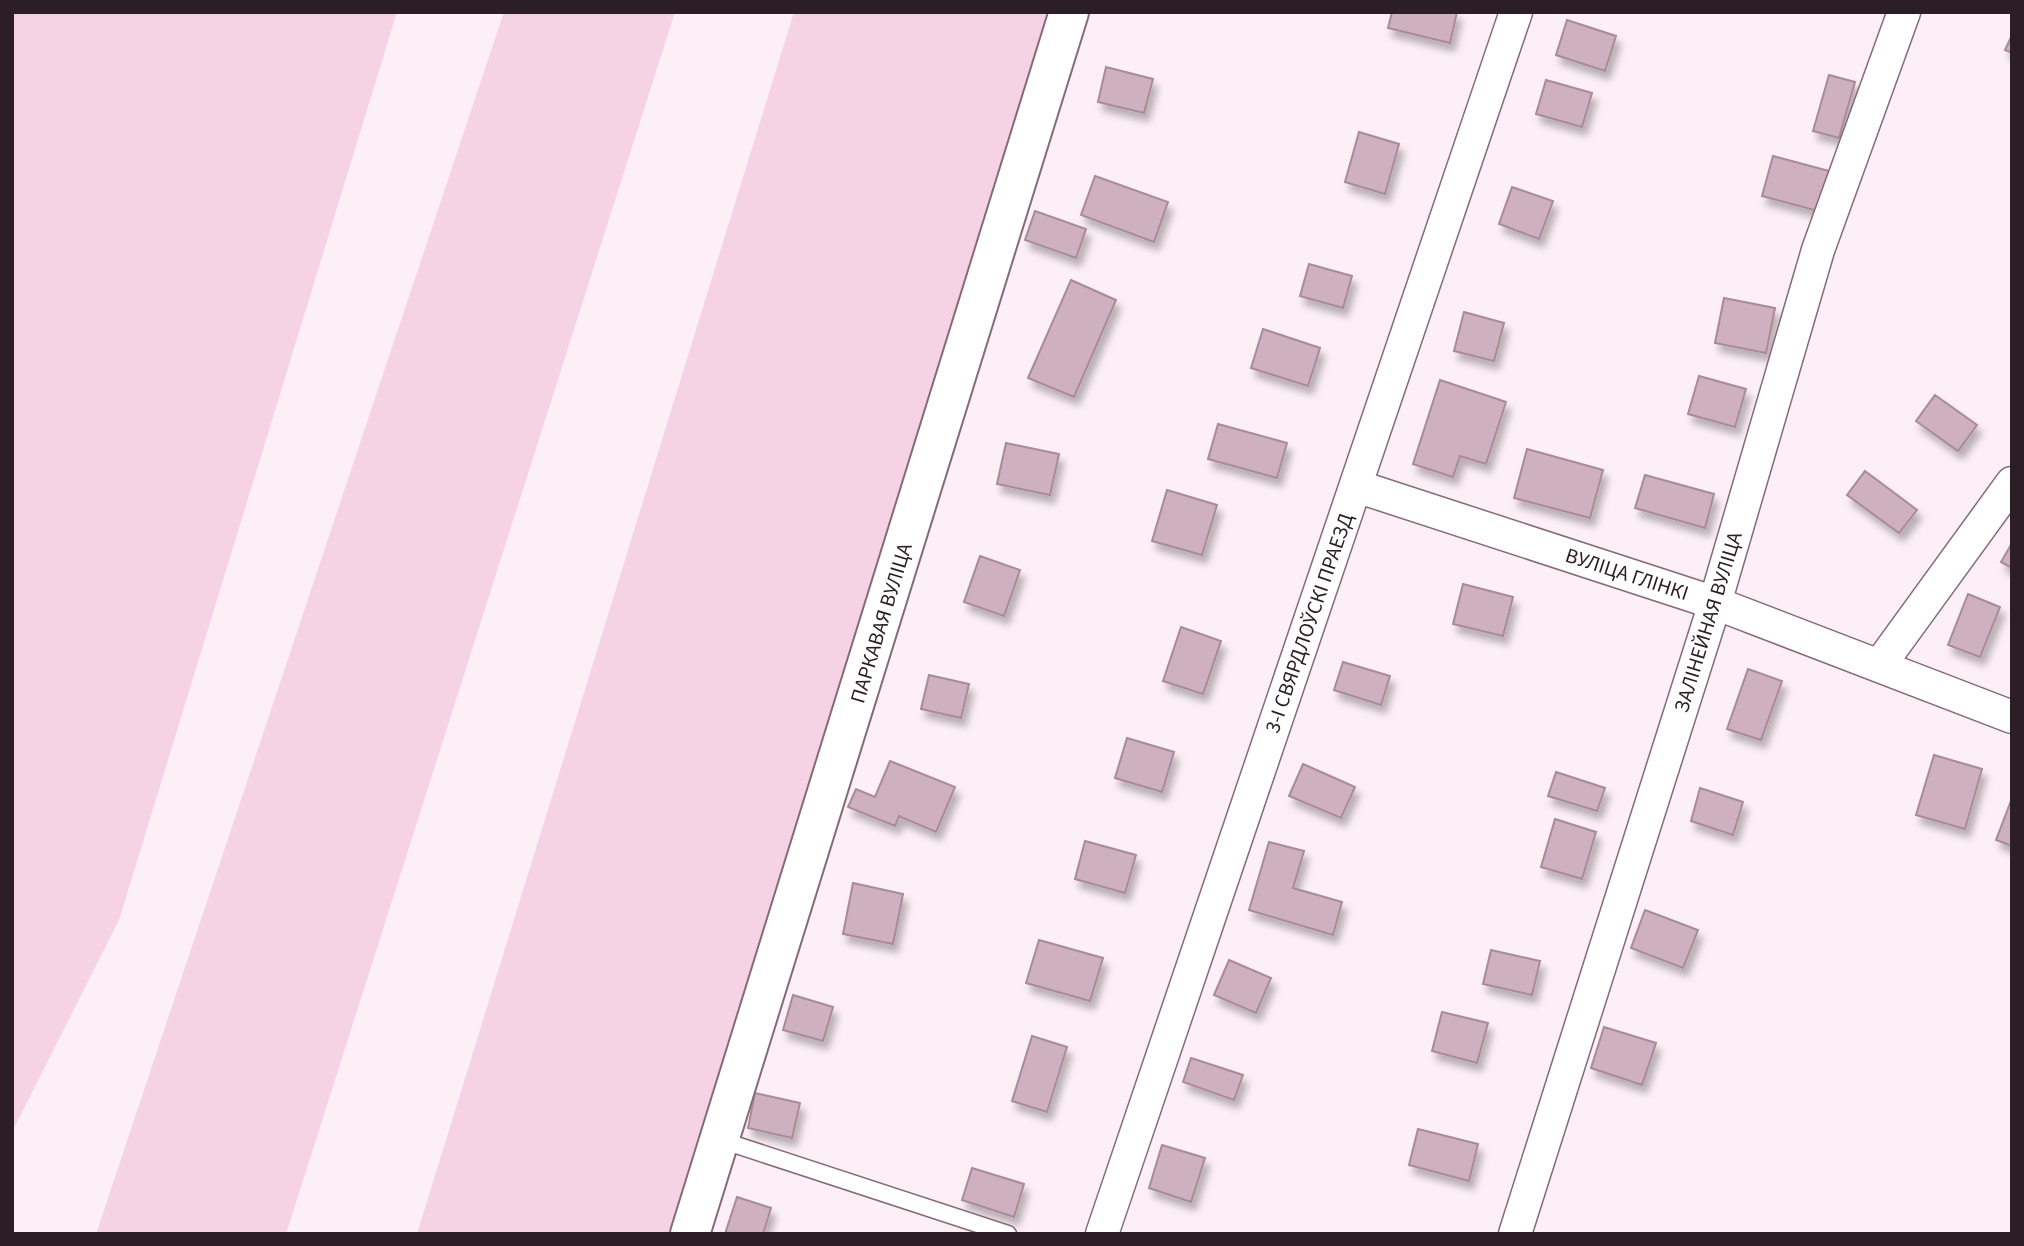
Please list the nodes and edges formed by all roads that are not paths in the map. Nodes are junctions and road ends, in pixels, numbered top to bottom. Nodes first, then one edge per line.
1 (1069, 12) edge
2 (1516, 12) edge
3 (1904, 12) edge
4 (2012, 483) edge
5 (1356, 486) junction
6 (1715, 603) junction
7 (1879, 666) junction
8 (2012, 717) edge
9 (721, 1140) junction
10 (690, 1234) edge
11 (1008, 1234) edge
12 (1102, 1234) edge
13 (1515, 1234) edge

1 - 9 street, ПАРКАВАЯ ВУЛІЦА
2 - 5 street, 3-І СВЯРДЛОЎСКІ ПРАЕЗД
3 - 6 street, ЗАЛІНЕЙНАЯ ВУЛІЦА
4 - 7 street
5 - 6 street, ВУЛІЦА ГЛІНКІ
5 - 12 street, 3-І СВЯРДЛОЎСКІ ПРАЕЗД
6 - 7 street, ВУЛІЦА ГЛІНКІ
6 - 13 street, ЗАЛІНЕЙНАЯ ВУЛІЦА
7 - 8 street, ВУЛІЦА ГЛІНКІ
9 - 10 street, ПАРКАВАЯ ВУЛІЦА
9 - 11 lane

